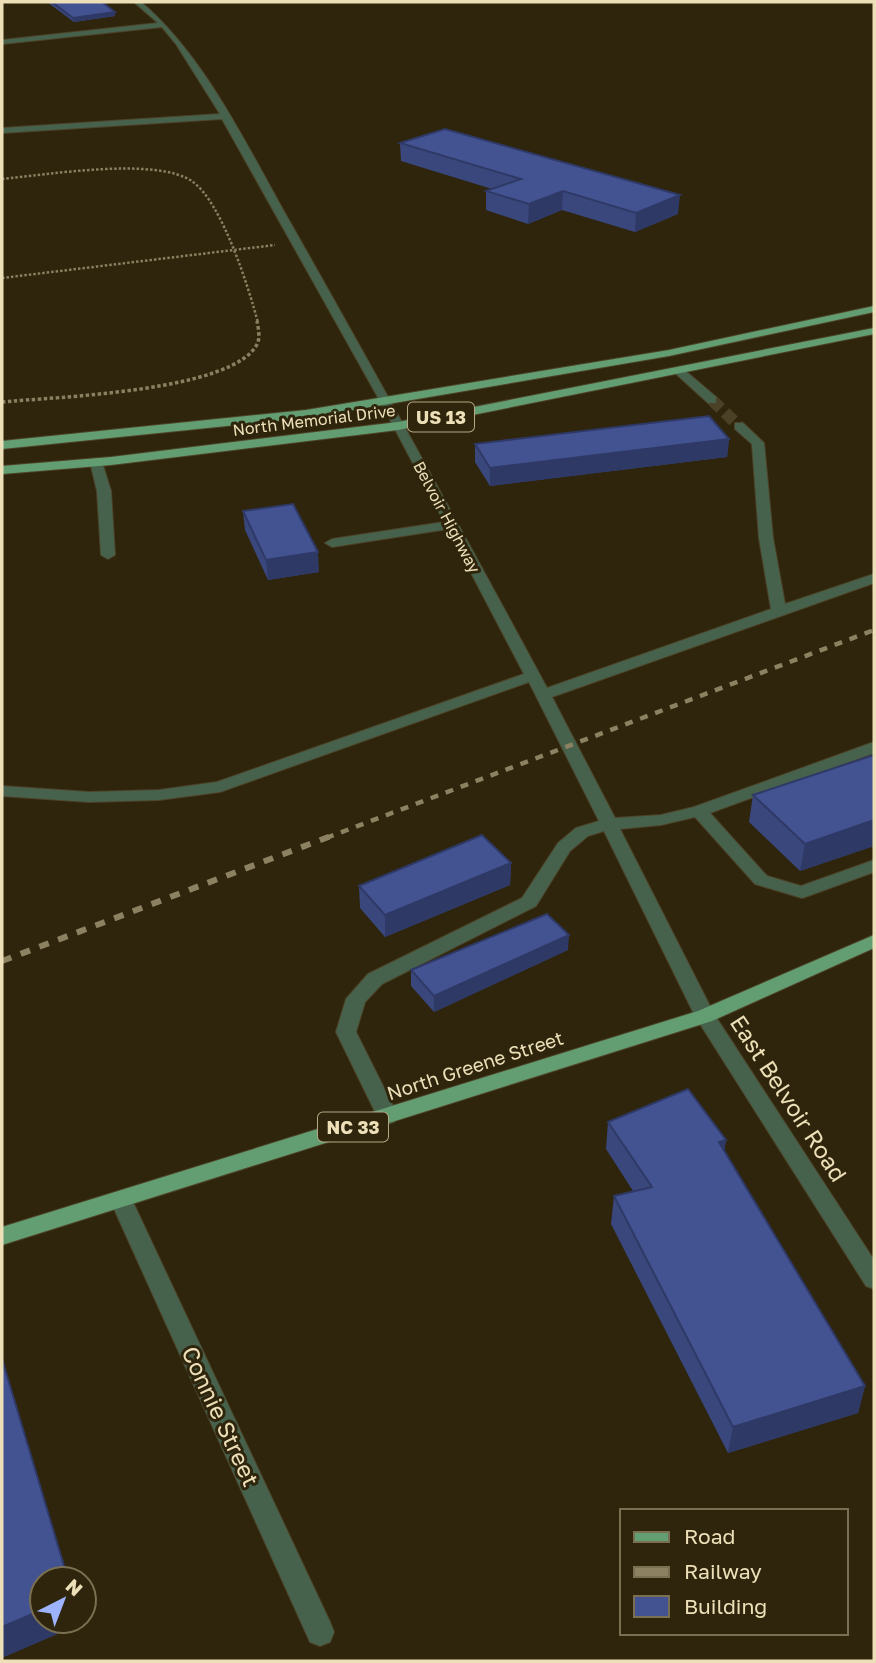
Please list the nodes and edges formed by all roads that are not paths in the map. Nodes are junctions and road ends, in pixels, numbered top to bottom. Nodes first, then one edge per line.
1 (136, 2) edge
2 (164, 25) junction
3 (2, 42) edge
4 (225, 116) junction
5 (2, 131) edge
6 (874, 309) edge
7 (874, 331) edge
8 (678, 370) junction
9 (712, 400) tunnel mouth
10 (386, 401) junction
11 (398, 425) junction
12 (739, 426) tunnel mouth
13 (2, 445) edge
14 (96, 462) junction
15 (2, 470) edge
16 (450, 525) junction
17 (332, 543) dead end
18 (108, 555) dead end
19 (874, 578) edge
20 (779, 611) junction
21 (532, 676) junction
22 (542, 695) junction
23 (874, 747) edge
24 (2, 791) edge
25 (699, 811) junction
26 (609, 824) junction
27 (874, 866) edge
28 (874, 942) edge
29 (705, 1016) junction
30 (387, 1116) junction
31 (121, 1200) junction
32 (2, 1236) edge
33 (874, 1279) edge
34 (320, 1632) dead end

1 - 2 street, Belvoir Highway
2 - 3 street
2 - 4 street, Belvoir Highway
4 - 5 street
4 - 10 street, Belvoir Highway
6 - 10 main road, North Memorial Drive / US 13
7 - 8 main road, North Memorial Drive / US 13
8 - 9 street
8 - 11 main road, North Memorial Drive / US 13
10 - 11 street, Belvoir Highway
10 - 13 main road, North Memorial Drive / US 13
11 - 14 main road, North Memorial Drive / US 13
11 - 16 street, Belvoir Highway
12 - 20 street
14 - 15 main road, North Memorial Drive / US 13
14 - 18 street
16 - 17 street
16 - 21 street, Belvoir Highway
19 - 20 street
20 - 22 street
21 - 22 street, Belvoir Highway
21 - 24 street
22 - 26 street, Belvoir Highway
23 - 25 street
25 - 26 street
25 - 27 street
26 - 29 street, Belvoir Highway
26 - 30 street
28 - 29 main road, North Greene Street / NC 33
29 - 30 main road, North Greene Street / NC 33
29 - 33 street, East Belvoir Road
30 - 31 main road, North Greene Street / NC 33
31 - 32 main road, North Greene Street / NC 33
31 - 34 street, Connie Street

